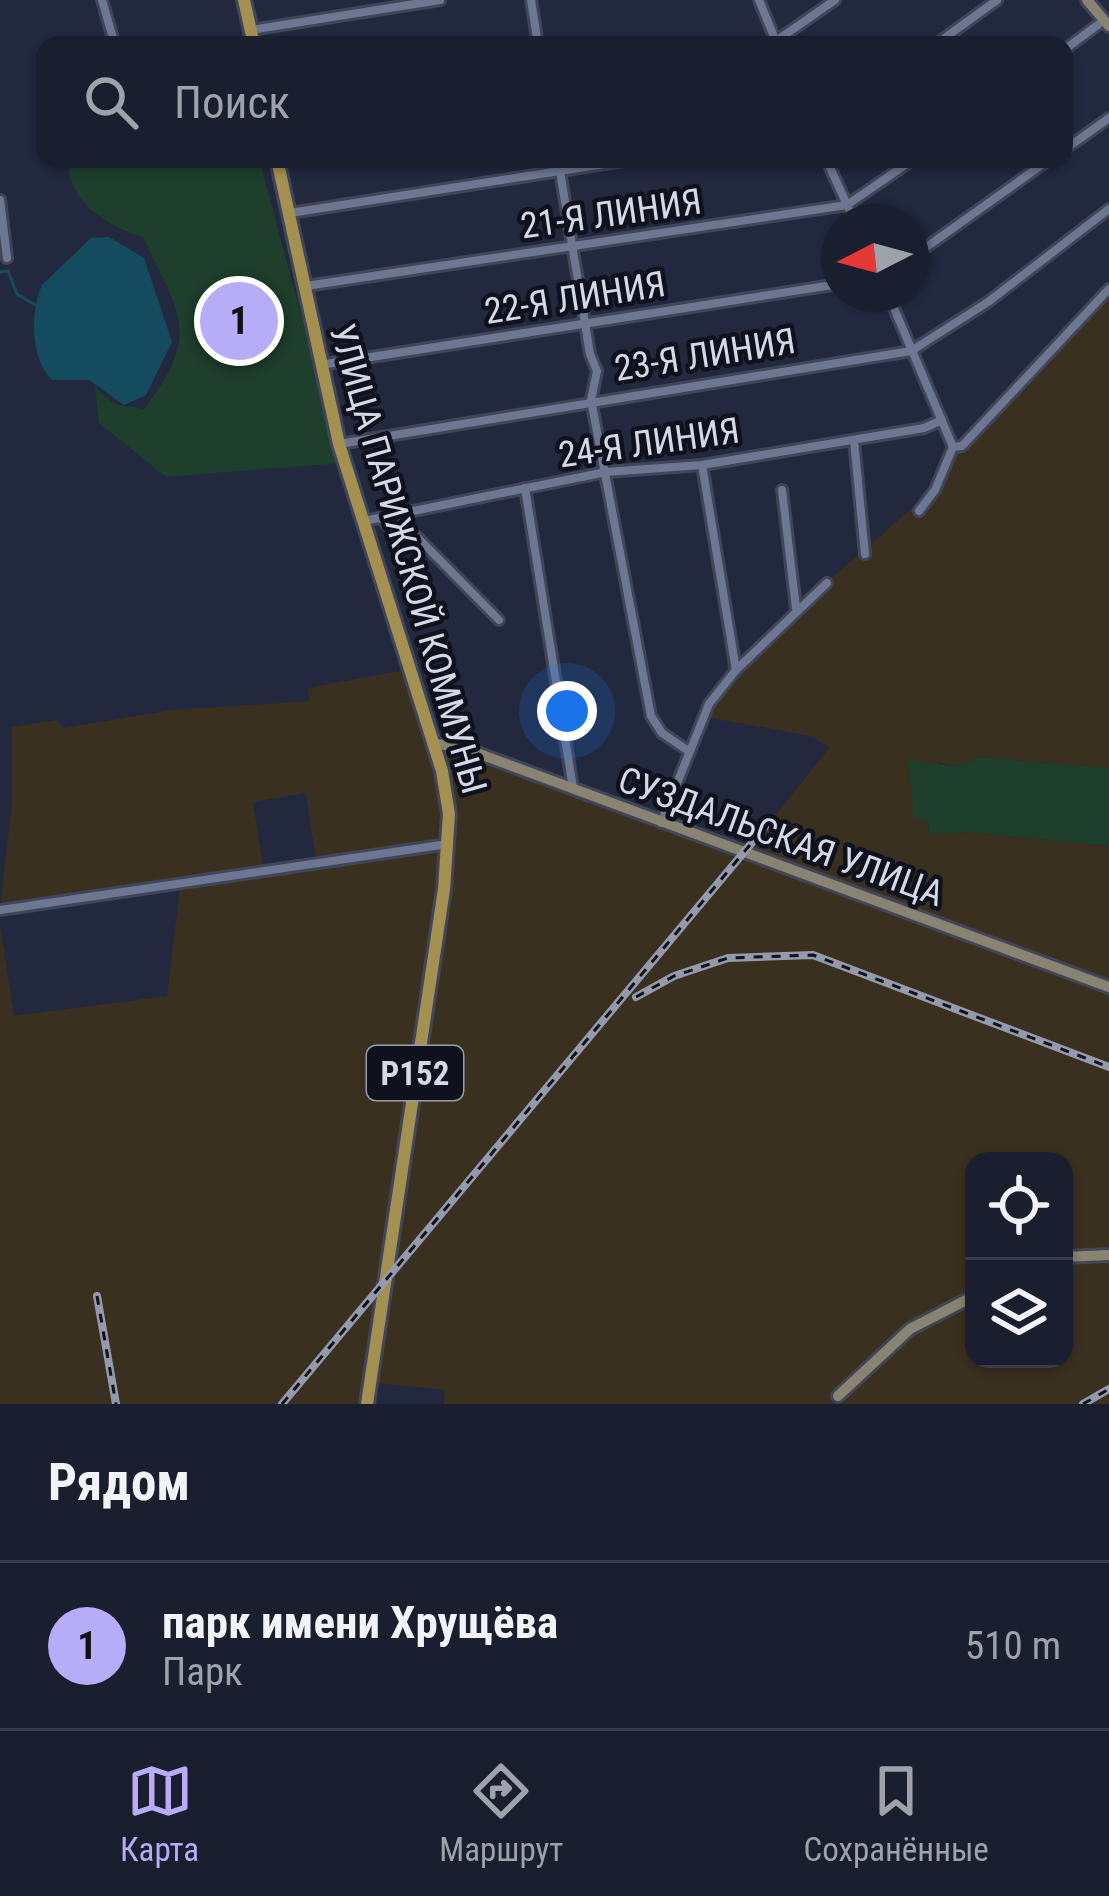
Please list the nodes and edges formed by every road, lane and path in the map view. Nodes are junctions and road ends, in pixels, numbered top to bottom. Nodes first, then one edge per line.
1 (102, 0) edge
2 (244, 0) edge
3 (440, 0) edge
4 (531, 0) edge
5 (759, 0) edge
6 (835, 0) edge
7 (997, 0) edge
8 (1087, 0) edge
9 (1106, 24) edge
10 (251, 30) junction
11 (112, 36) edge
12 (252, 36) edge
13 (537, 36) edge
14 (774, 36) edge
15 (786, 36) edge
16 (947, 36) edge
17 (1073, 44) edge
18 (1109, 118) edge
19 (1073, 144) edge
20 (280, 168) edge
21 (574, 168) edge
22 (830, 168) edge
23 (901, 168) edge
24 (1037, 168) edge
25 (560, 170) junction
26 (0, 200) edge
27 (848, 204) edge
28 (849, 204) edge
29 (821, 209) edge
30 (1109, 209) edge
31 (288, 213) junction
32 (929, 245) edge
33 (573, 247) junction
34 (7, 258) dead end
35 (303, 286) junction
36 (821, 287) edge
37 (1109, 289) edge
38 (895, 312) edge
39 (586, 323) junction
40 (911, 351) junction
41 (318, 365) junction
42 (591, 400) junction
43 (941, 420) junction
44 (854, 441) junction
45 (339, 444) junction
46 (953, 447) junction
47 (702, 465) junction
48 (606, 472) junction
49 (525, 488) junction
50 (782, 490) dead end
51 (919, 511) dead end
52 (380, 517) junction
53 (363, 521) junction
54 (865, 554) dead end
55 (827, 583) dead end
56 (796, 609) junction
57 (499, 620) dead end
58 (736, 670) junction
59 (433, 744) junction
60 (687, 750) junction
61 (572, 791) junction
62 (661, 824) junction
63 (449, 843) junction
64 (0, 910) edge
65 (1109, 987) edge
66 (1109, 1255) edge
67 (1073, 1257) edge
68 (965, 1301) edge
69 (838, 1396) dead end
70 (367, 1404) edge

1 - 11 street
2 - 10 main road
3 - 10 street
4 - 13 street
5 - 14 street
6 - 15 street
7 - 16 street
8 - 9 main road
9 - 17 street
10 - 12 main road
18 - 19 street
20 - 31 main road, УЛИЦА ПАРИЖСКОЙ КОММУНЫ / Р152
21 - 25 street
22 - 27 street
23 - 28 street, 21-Я ЛИНИЯ
24 - 32 street
25 - 31 street
25 - 33 street
26 - 34 street
29 - 33 street, 21-Я ЛИНИЯ
30 - 40 street, 23-Я ЛИНИЯ
31 - 35 main road, УЛИЦА ПАРИЖСКОЙ КОММУНЫ / Р152
33 - 35 street, 21-Я ЛИНИЯ
33 - 39 street
35 - 41 main road, УЛИЦА ПАРИЖСКОЙ КОММУНЫ / Р152
36 - 39 street, 22-Я ЛИНИЯ
37 - 46 street
38 - 40 street
39 - 41 street, 22-Я ЛИНИЯ
39 - 42 street
40 - 42 street, 23-Я ЛИНИЯ
40 - 43 street
41 - 45 main road, УЛИЦА ПАРИЖСКОЙ КОММУНЫ / Р152
42 - 45 street, 23-Я ЛИНИЯ
42 - 48 street
43 - 44 street, 24-Я ЛИНИЯ
43 - 46 street
44 - 47 street, 24-Я ЛИНИЯ
44 - 54 street
45 - 53 main road, УЛИЦА ПАРИЖСКОЙ КОММУНЫ / Р152
46 - 51 street
47 - 48 street, 24-Я ЛИНИЯ
47 - 58 street
48 - 49 street, 24-Я ЛИНИЯ
48 - 60 street
49 - 52 street, 24-Я ЛИНИЯ
49 - 61 street
50 - 56 street
52 - 53 street, 24-Я ЛИНИЯ
52 - 57 street
53 - 59 main road, УЛИЦА ПАРИЖСКОЙ КОММУНЫ / Р152
55 - 56 street
56 - 58 street
58 - 60 street
59 - 61 main road, СУЗДАЛЬСКАЯ УЛИЦА
59 - 63 main road, УЛИЦА ПАРИЖСКОЙ КОММУНЫ / Р152
60 - 62 street
61 - 62 main road, СУЗДАЛЬСКАЯ УЛИЦА
62 - 65 main road, СУЗДАЛЬСКАЯ УЛИЦА
63 - 64 street
63 - 70 main road, УЛИЦА ПАРИЖСКОЙ КОММУНЫ / Р152
66 - 67 main road
68 - 69 main road

